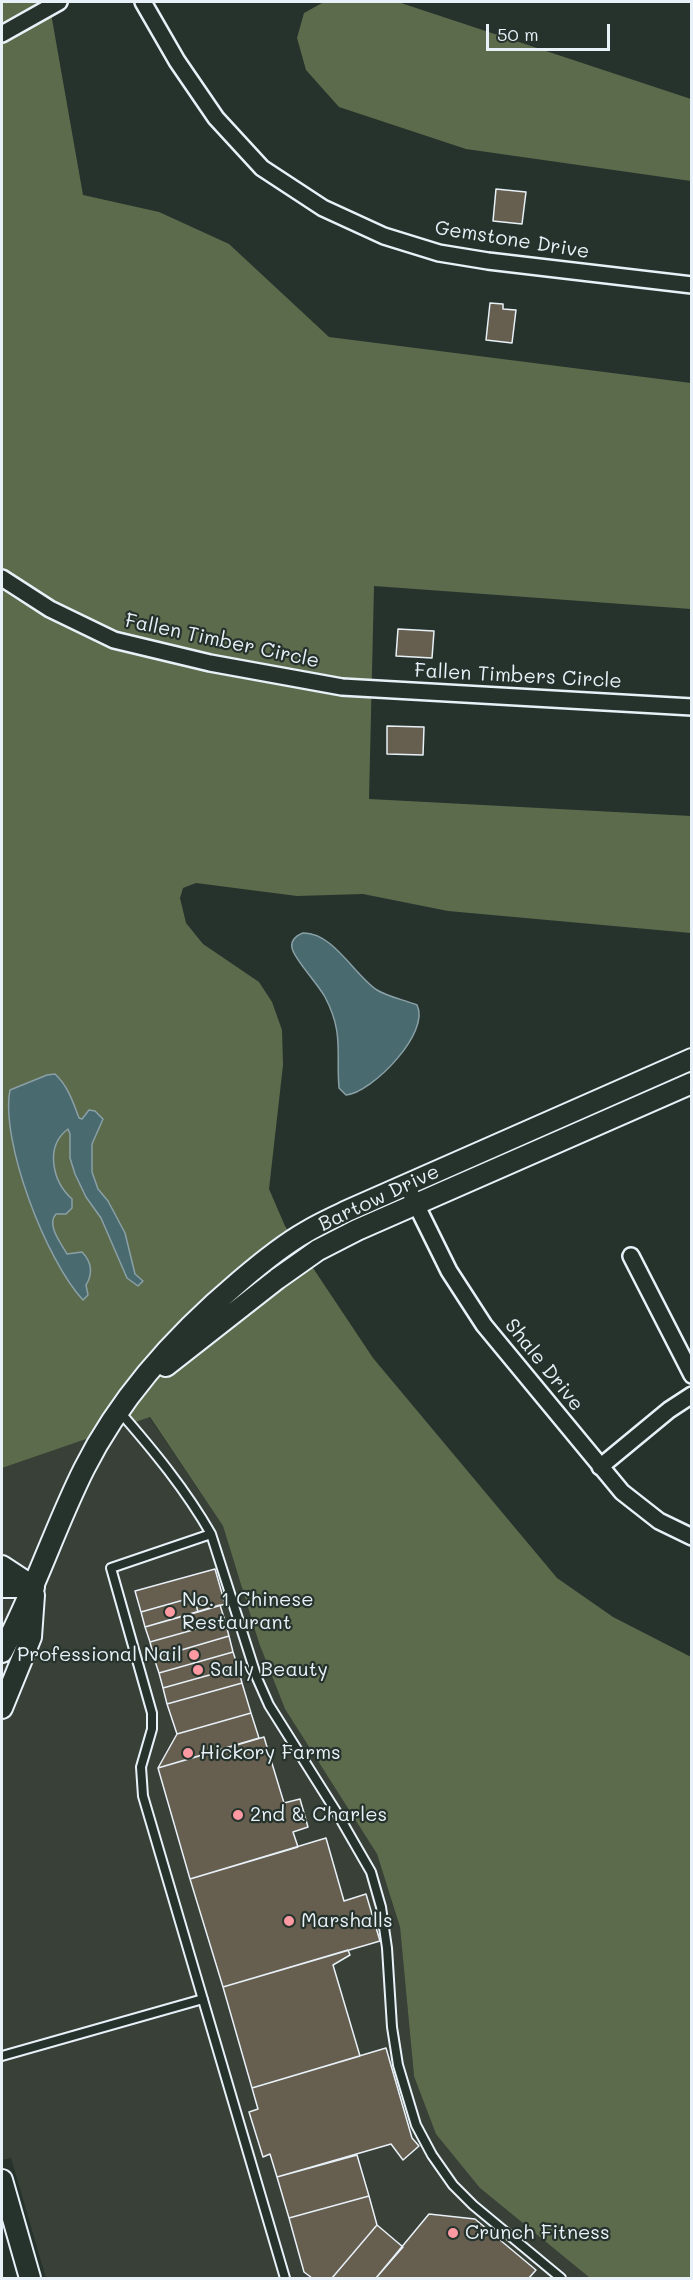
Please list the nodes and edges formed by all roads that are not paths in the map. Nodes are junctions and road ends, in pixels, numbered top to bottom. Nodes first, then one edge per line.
1 (59, 2) edge
2 (143, 2) edge
3 (2, 34) edge
4 (692, 285) edge
5 (2, 578) edge
6 (342, 687) joint
7 (692, 707) edge
8 (692, 1059) edge
9 (692, 1083) edge
10 (406, 1184) junction
11 (416, 1205) junction
12 (632, 1256) dead end
13 (692, 1376) edge
14 (692, 1395) edge
15 (118, 1410) junction
16 (600, 1467) junction
17 (211, 1534) junction
18 (692, 1537) edge
19 (2, 1566) edge
20 (2, 1587) edge
21 (34, 1587) junction
22 (2, 1630) edge
23 (2, 1640) edge
24 (2, 1652) edge
25 (2, 1708) edge
26 (203, 1999) junction
27 (2, 2056) edge
28 (2, 2180) edge
29 (30, 2278) edge
30 (285, 2278) edge
31 (561, 2278) edge

1 - 3 street
2 - 4 street, Gemstone Drive
5 - 6 street, Fallen Timber Circle
6 - 7 street, Fallen Timbers Circle
8 - 10 street, Bartow Drive
9 - 11 street, Bartow Drive
10 - 11 street, Shale Drive
10 - 15 street, Bartow Drive
11 - 15 street, Bartow Drive
11 - 16 street, Shale Drive
12 - 13 street
14 - 16 street
15 - 17 lane
15 - 21 street, Bartow Drive
16 - 18 street, Shale Drive
17 - 26 lane
17 - 31 lane
19 - 21 street
20 - 21 street
21 - 24 street, Bartow Drive
21 - 25 street
22 - 23 street
26 - 27 lane
26 - 30 lane
28 - 29 street

